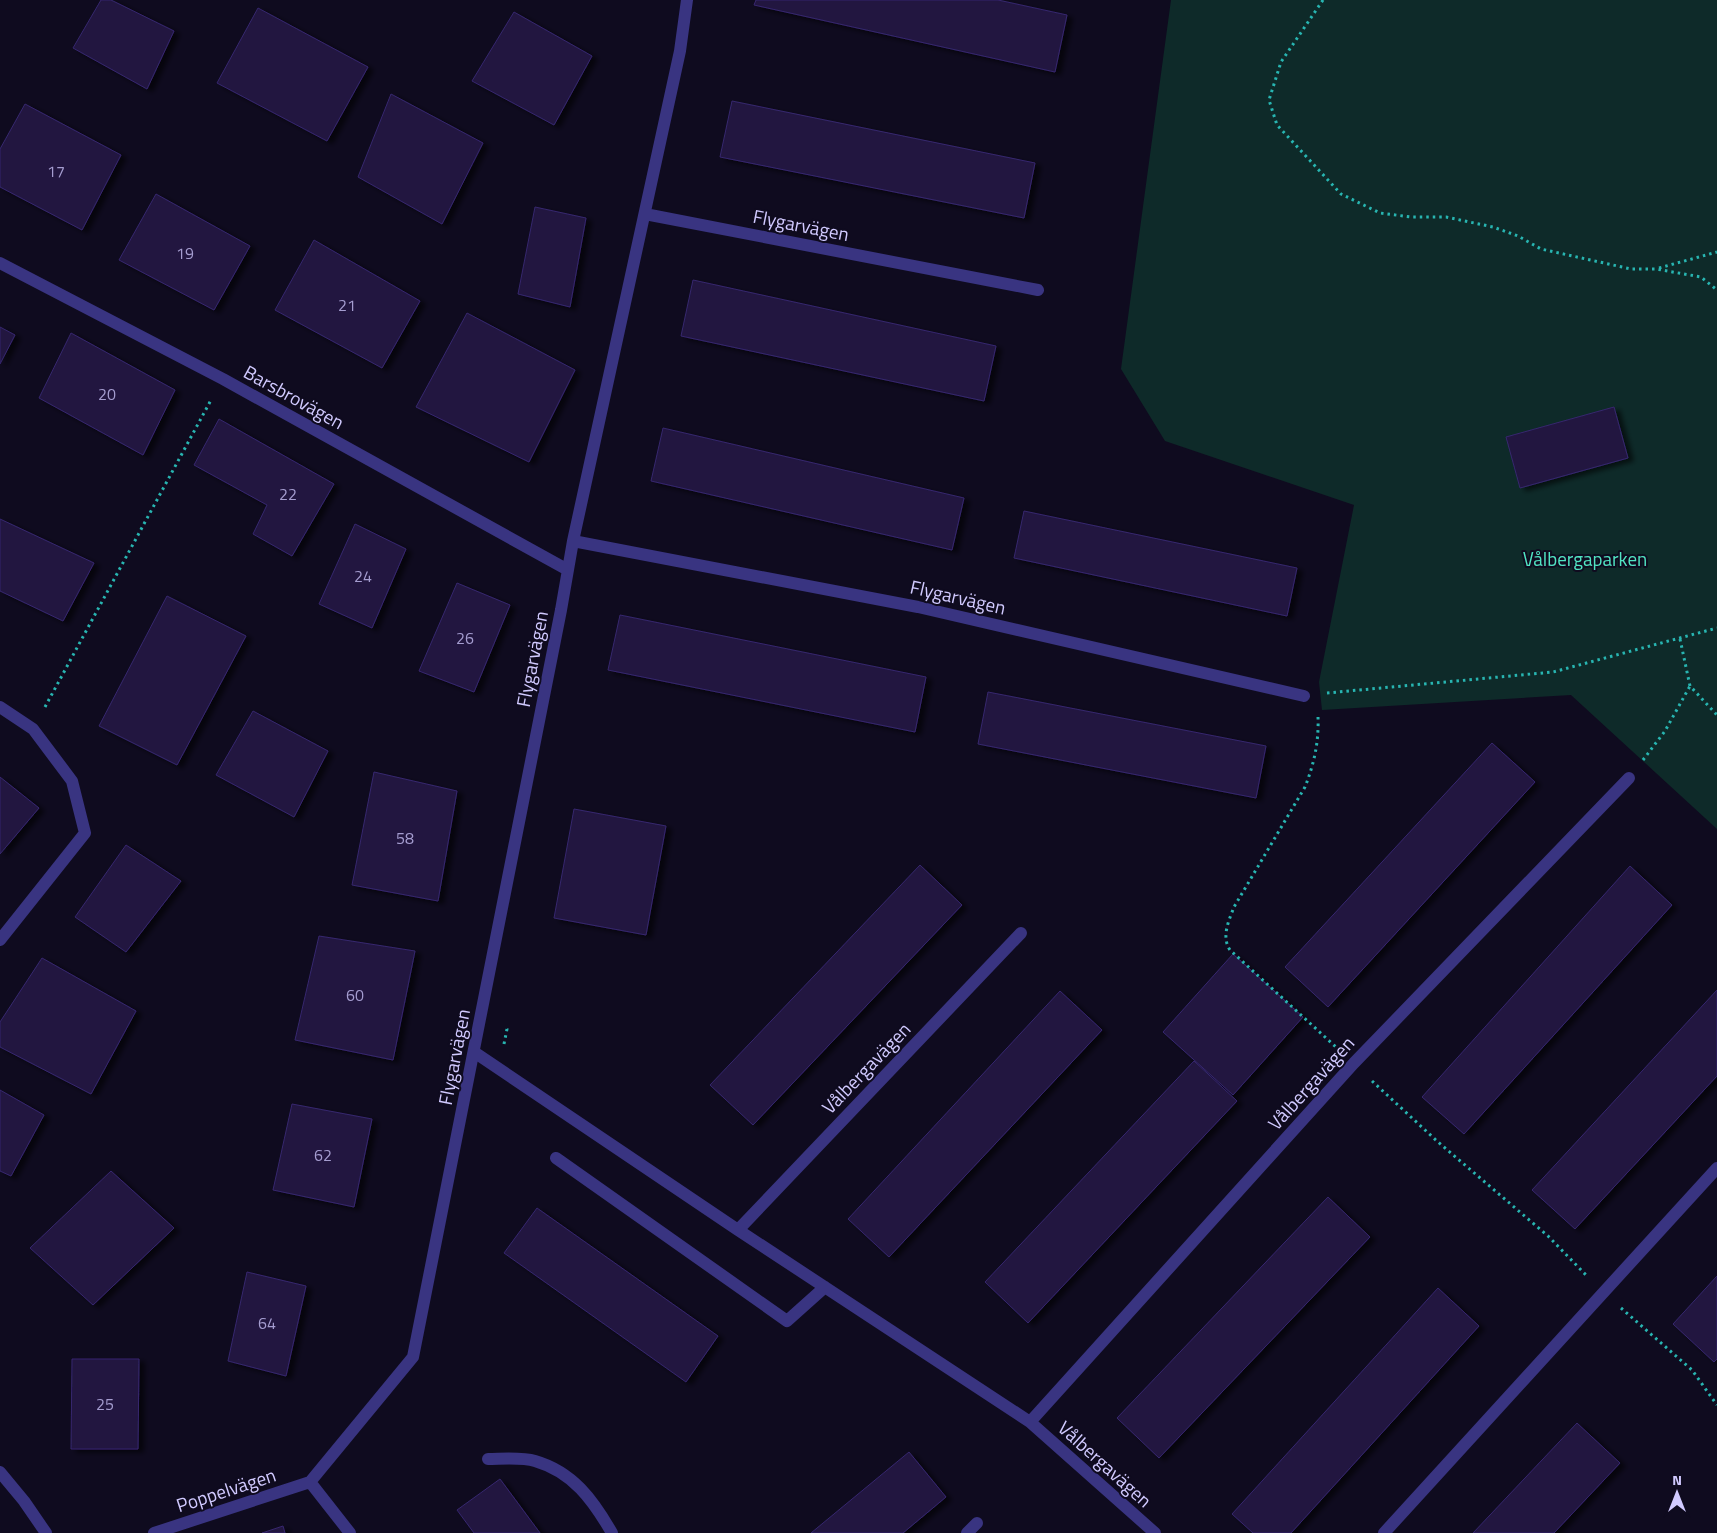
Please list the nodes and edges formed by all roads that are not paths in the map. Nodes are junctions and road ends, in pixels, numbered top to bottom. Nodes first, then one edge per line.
1 (687, 0) edge
2 (645, 214) junction
3 (0, 263) edge
4 (1038, 290) dead end
5 (573, 541) junction
6 (568, 570) junction
7 (1304, 696) road end
8 (0, 707) edge
9 (1629, 778) road end
10 (1021, 933) dead end
11 (0, 940) edge
12 (474, 1052) junction
13 (556, 1158) dead end
14 (1717, 1168) edge
15 (738, 1230) junction
16 (825, 1287) junction
17 (1030, 1422) junction
18 (488, 1459) dead end
19 (0, 1472) edge
20 (310, 1482) junction
21 (977, 1523) dead end
22 (46, 1533) edge
23 (154, 1533) edge
24 (350, 1533) edge
25 (612, 1533) edge
26 (967, 1533) edge
27 (1156, 1533) edge
28 (1384, 1533) edge

1 - 2 street, Flygarvägen
2 - 4 street, Flygarvägen
2 - 5 street, Flygarvägen
3 - 6 street, Barsbrovägen
5 - 6 street, Flygarvägen
5 - 7 street, Flygarvägen
6 - 12 street, Flygarvägen
8 - 11 street
9 - 17 street, Vålbergavägen
10 - 15 street, Vålbergavägen
12 - 15 street, Vålbergavägen
12 - 20 street, Flygarvägen
13 - 16 street
14 - 28 street
15 - 16 street, Vålbergavägen
16 - 17 street, Vålbergavägen
17 - 27 street, Vålbergavägen
18 - 25 street
19 - 22 street
20 - 23 street, Poppelvägen
20 - 24 street
21 - 26 street

